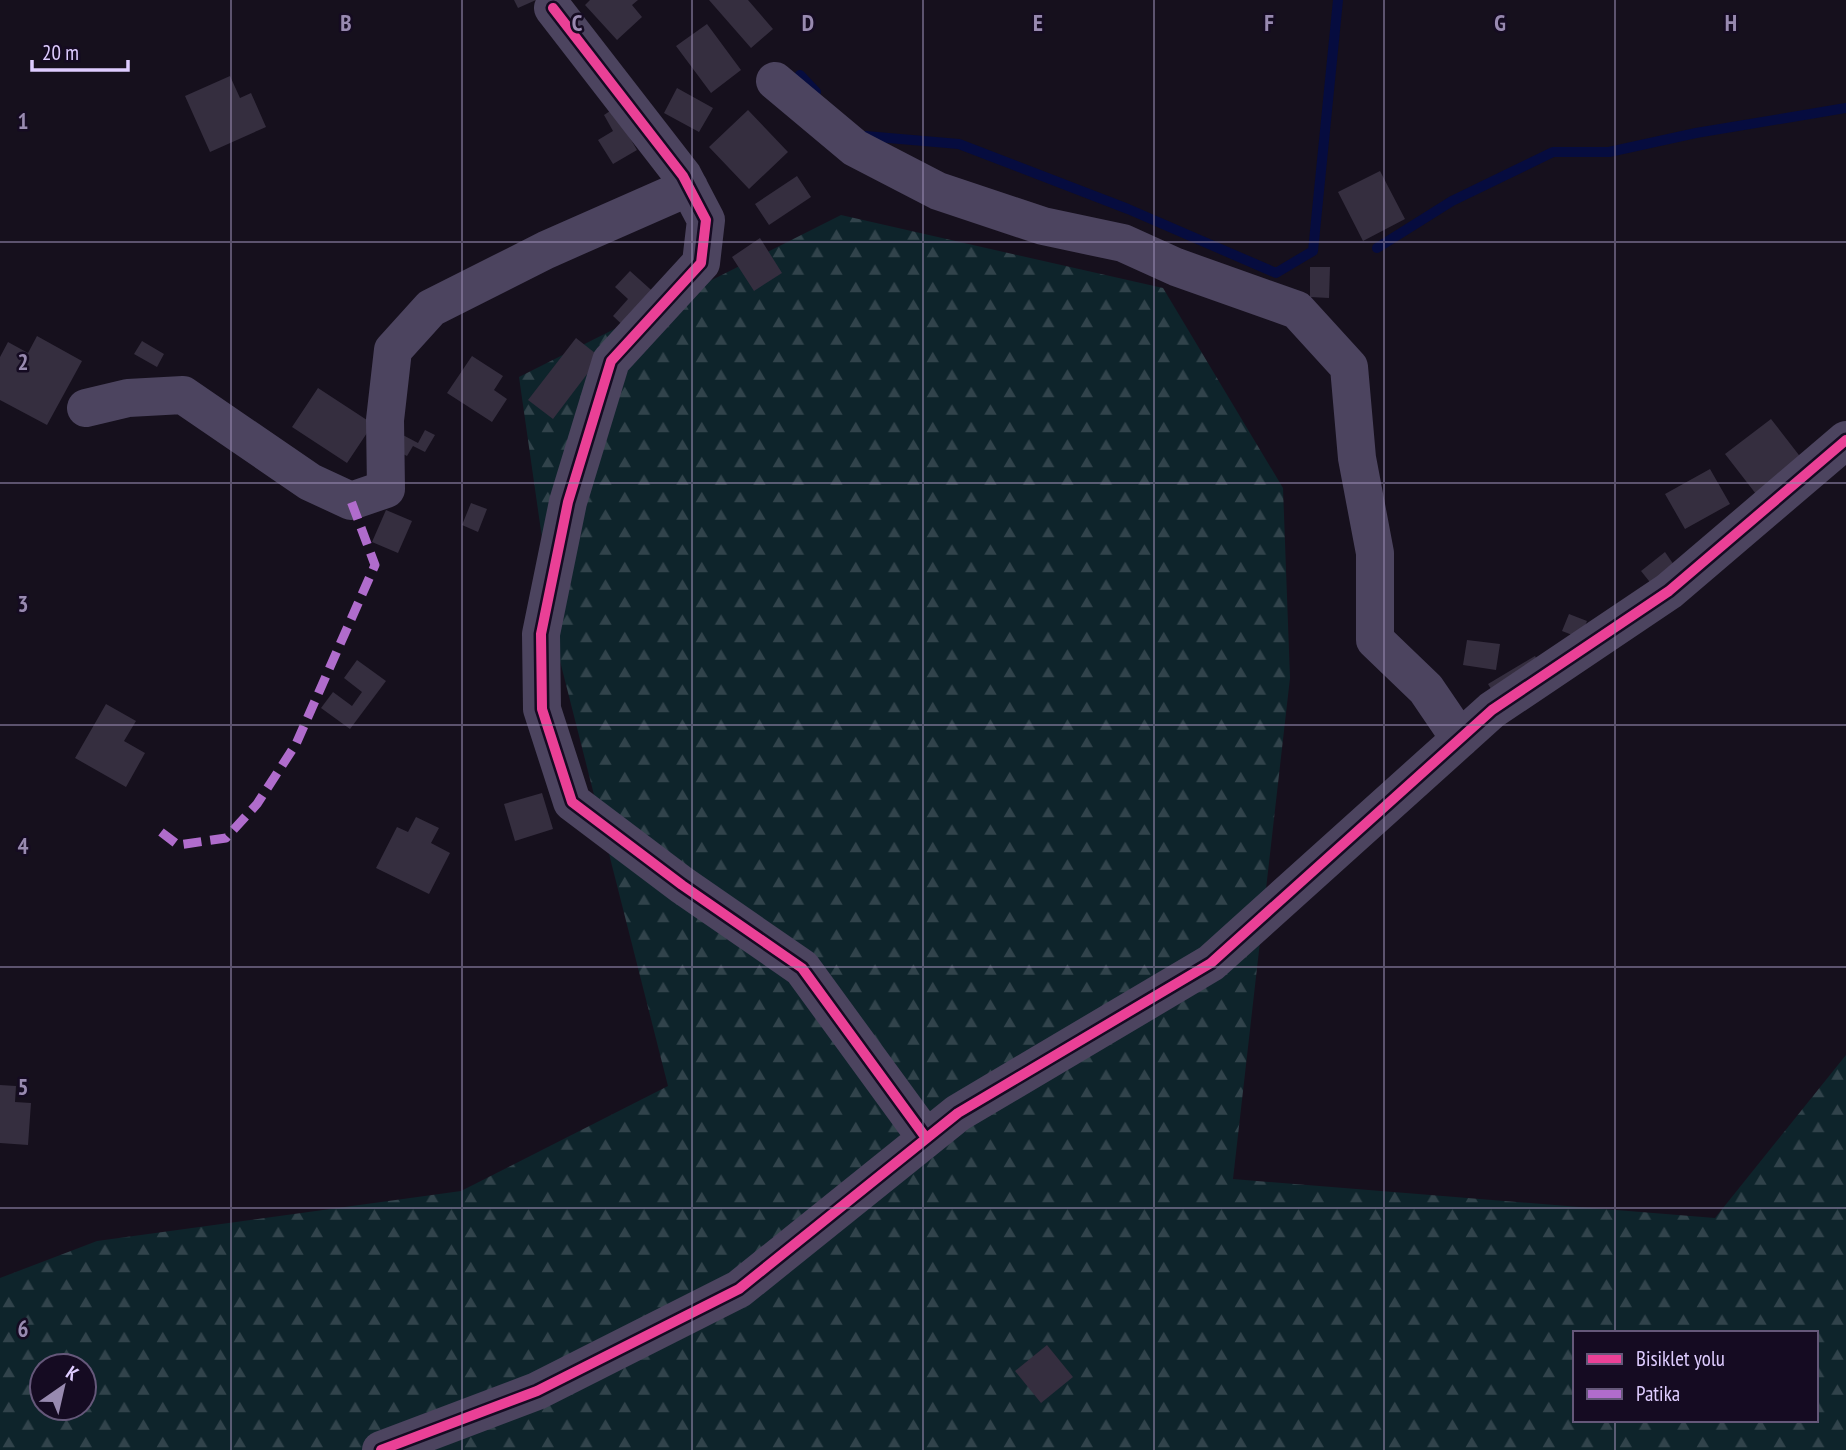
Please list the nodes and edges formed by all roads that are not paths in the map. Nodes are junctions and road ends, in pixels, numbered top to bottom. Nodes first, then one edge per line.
1 (553, 8) dead end
2 (775, 81) dead end
3 (690, 187) junction
4 (86, 408) dead end
5 (1846, 440) edge
6 (1460, 739) junction
7 (926, 1138) junction
8 (381, 1450) edge

1 - 3 street
2 - 6 street
3 - 4 street
3 - 7 street
5 - 6 street
6 - 7 street
7 - 8 street

